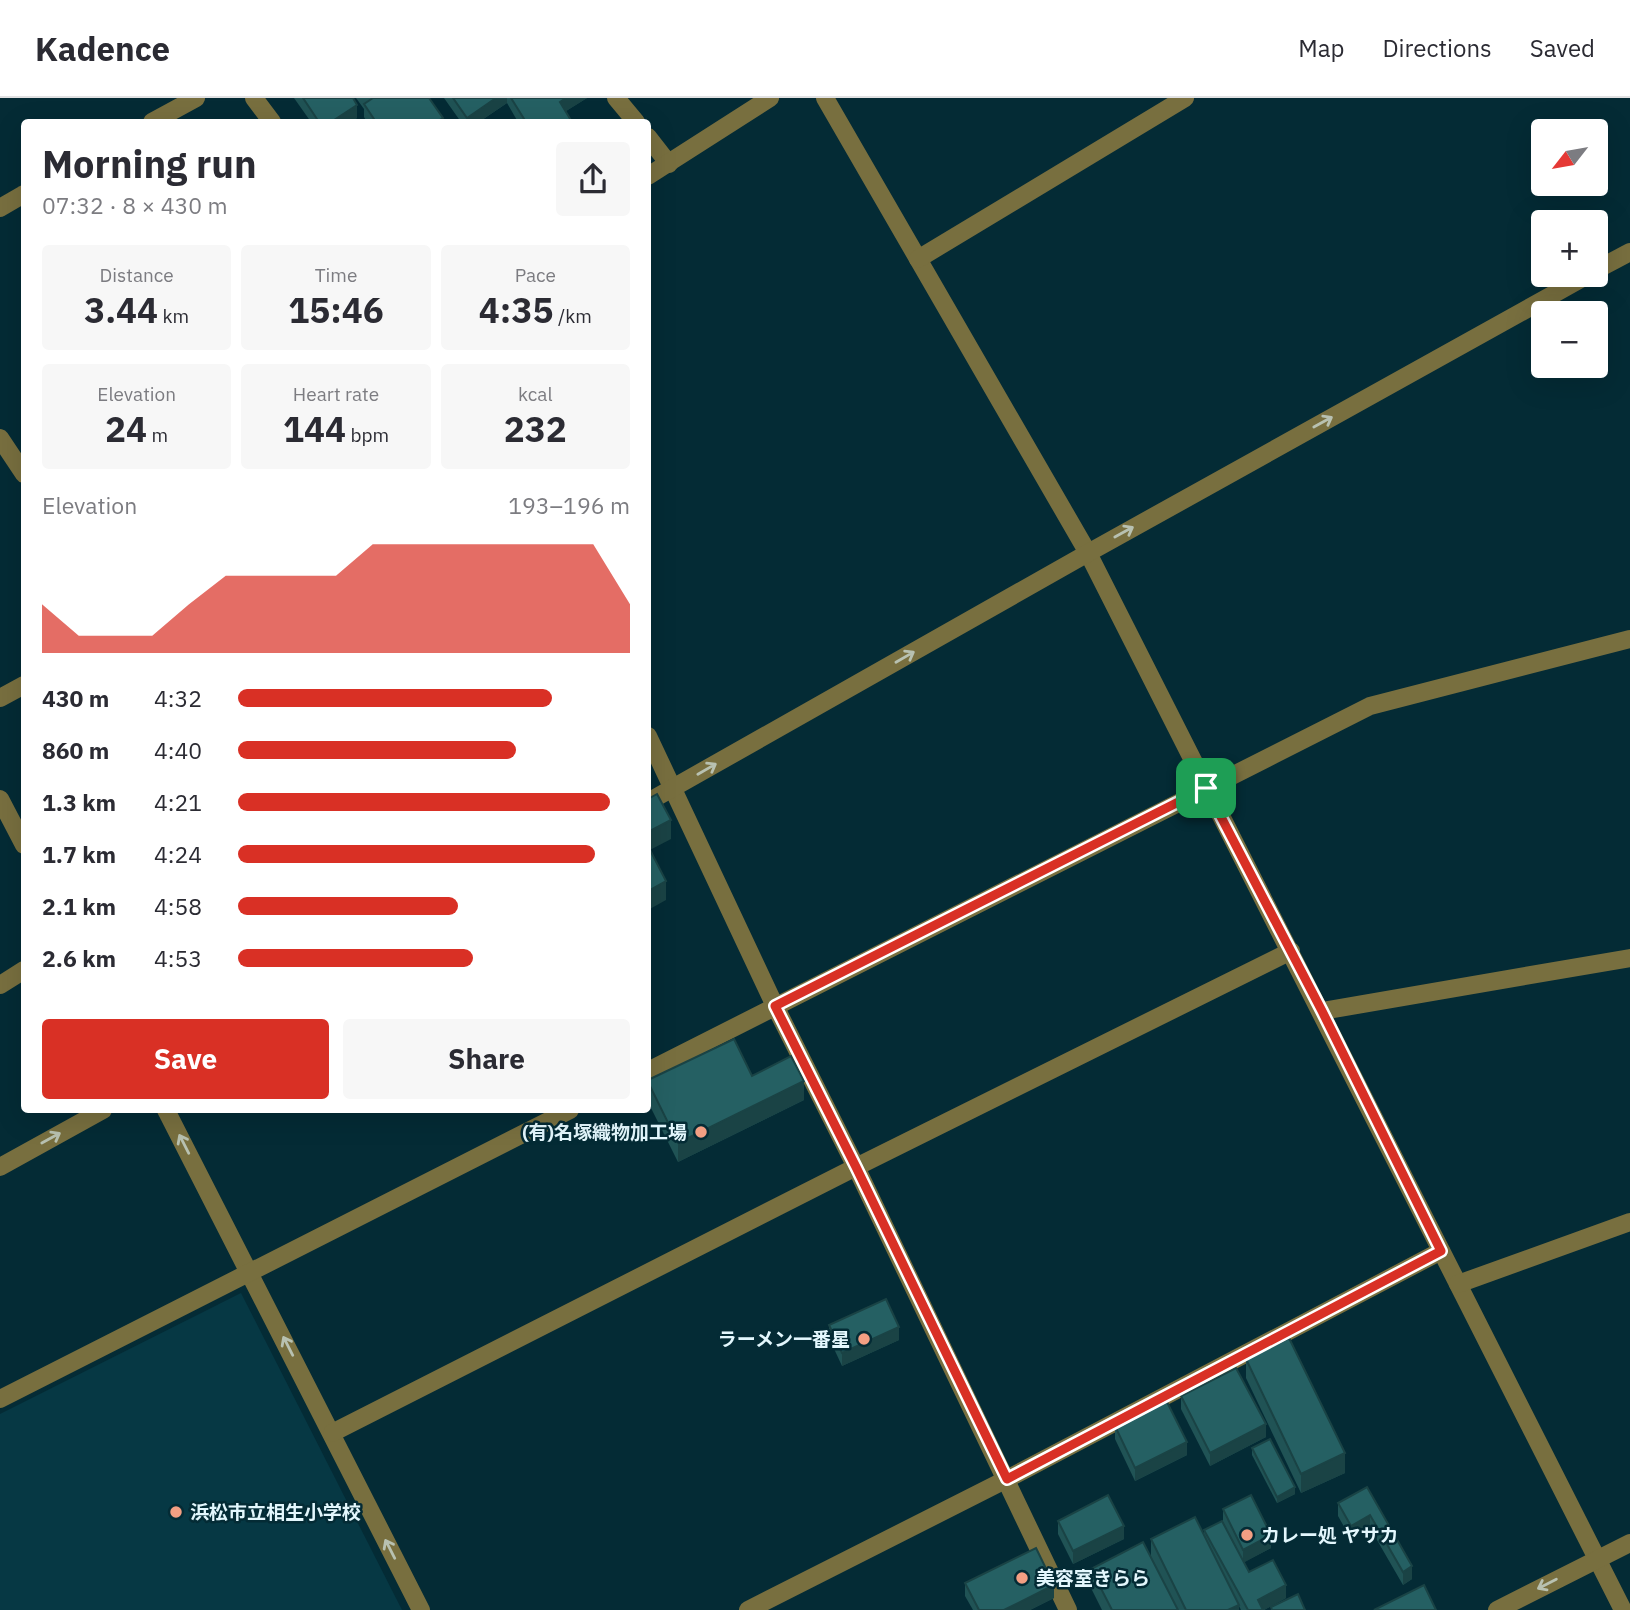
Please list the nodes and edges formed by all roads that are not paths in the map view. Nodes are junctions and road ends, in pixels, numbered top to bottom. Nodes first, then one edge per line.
1 (196, 98) edge
2 (254, 98) edge
3 (616, 98) edge
4 (770, 98) edge
5 (825, 98) edge
6 (1185, 98) edge
7 (158, 119) edge
8 (270, 119) edge
9 (634, 119) edge
10 (651, 141) edge
11 (669, 164) junction
12 (651, 175) edge
13 (21, 196) edge
14 (0, 208) edge
15 (1630, 251) edge
16 (918, 259) junction
17 (1608, 263) edge
18 (1566, 287) edge
19 (0, 438) edge
20 (21, 470) edge
21 (1087, 553) junction
22 (1630, 639) edge
23 (21, 687) edge
24 (0, 698) edge
25 (651, 742) edge
26 (673, 788) junction
27 (1206, 788) junction
28 (0, 799) edge
29 (651, 801) edge
30 (21, 839) edge
31 (1291, 951) junction
32 (1630, 958) edge
33 (21, 972) edge
34 (0, 985) edge
35 (775, 1006) junction
36 (1322, 1011) junction
37 (651, 1069) edge
38 (98, 1113) edge
39 (168, 1113) edge
40 (564, 1113) edge
41 (0, 1167) edge
42 (856, 1167) junction
43 (1630, 1223) edge
44 (1441, 1251) junction
45 (250, 1272) junction
46 (1458, 1284) junction
47 (0, 1399) edge
48 (332, 1433) junction
49 (1007, 1479) junction
50 (1630, 1543) edge
51 (1597, 1558) junction
52 (421, 1610) edge
53 (748, 1610) edge
54 (1068, 1610) edge
55 (1497, 1610) edge
56 (1623, 1610) edge

1 - 7 street
2 - 8 street
3 - 9 street
4 - 11 street
5 - 16 street
6 - 16 street
10 - 11 street
11 - 12 street
13 - 14 street
15 - 17 street
16 - 21 street
21 -> 18 street
19 - 20 street
26 -> 21 street
21 - 27 street
22 - 27 street
23 - 24 street
25 - 26 street
26 - 29 street
26 - 35 street
27 - 31 street
27 - 35 street
28 - 30 street
31 - 36 street
31 - 42 street
32 - 36 street
33 - 34 street
35 - 37 street
35 - 42 street
36 - 44 street
41 -> 38 street
45 -> 39 street
40 - 45 street
42 - 48 street
42 - 49 street
43 - 46 street
44 - 46 street
44 - 49 street
45 - 47 street
48 -> 45 street
46 - 51 street
52 -> 48 street
49 - 53 street
49 - 54 street
50 - 51 street
51 -> 55 street
51 - 56 street

